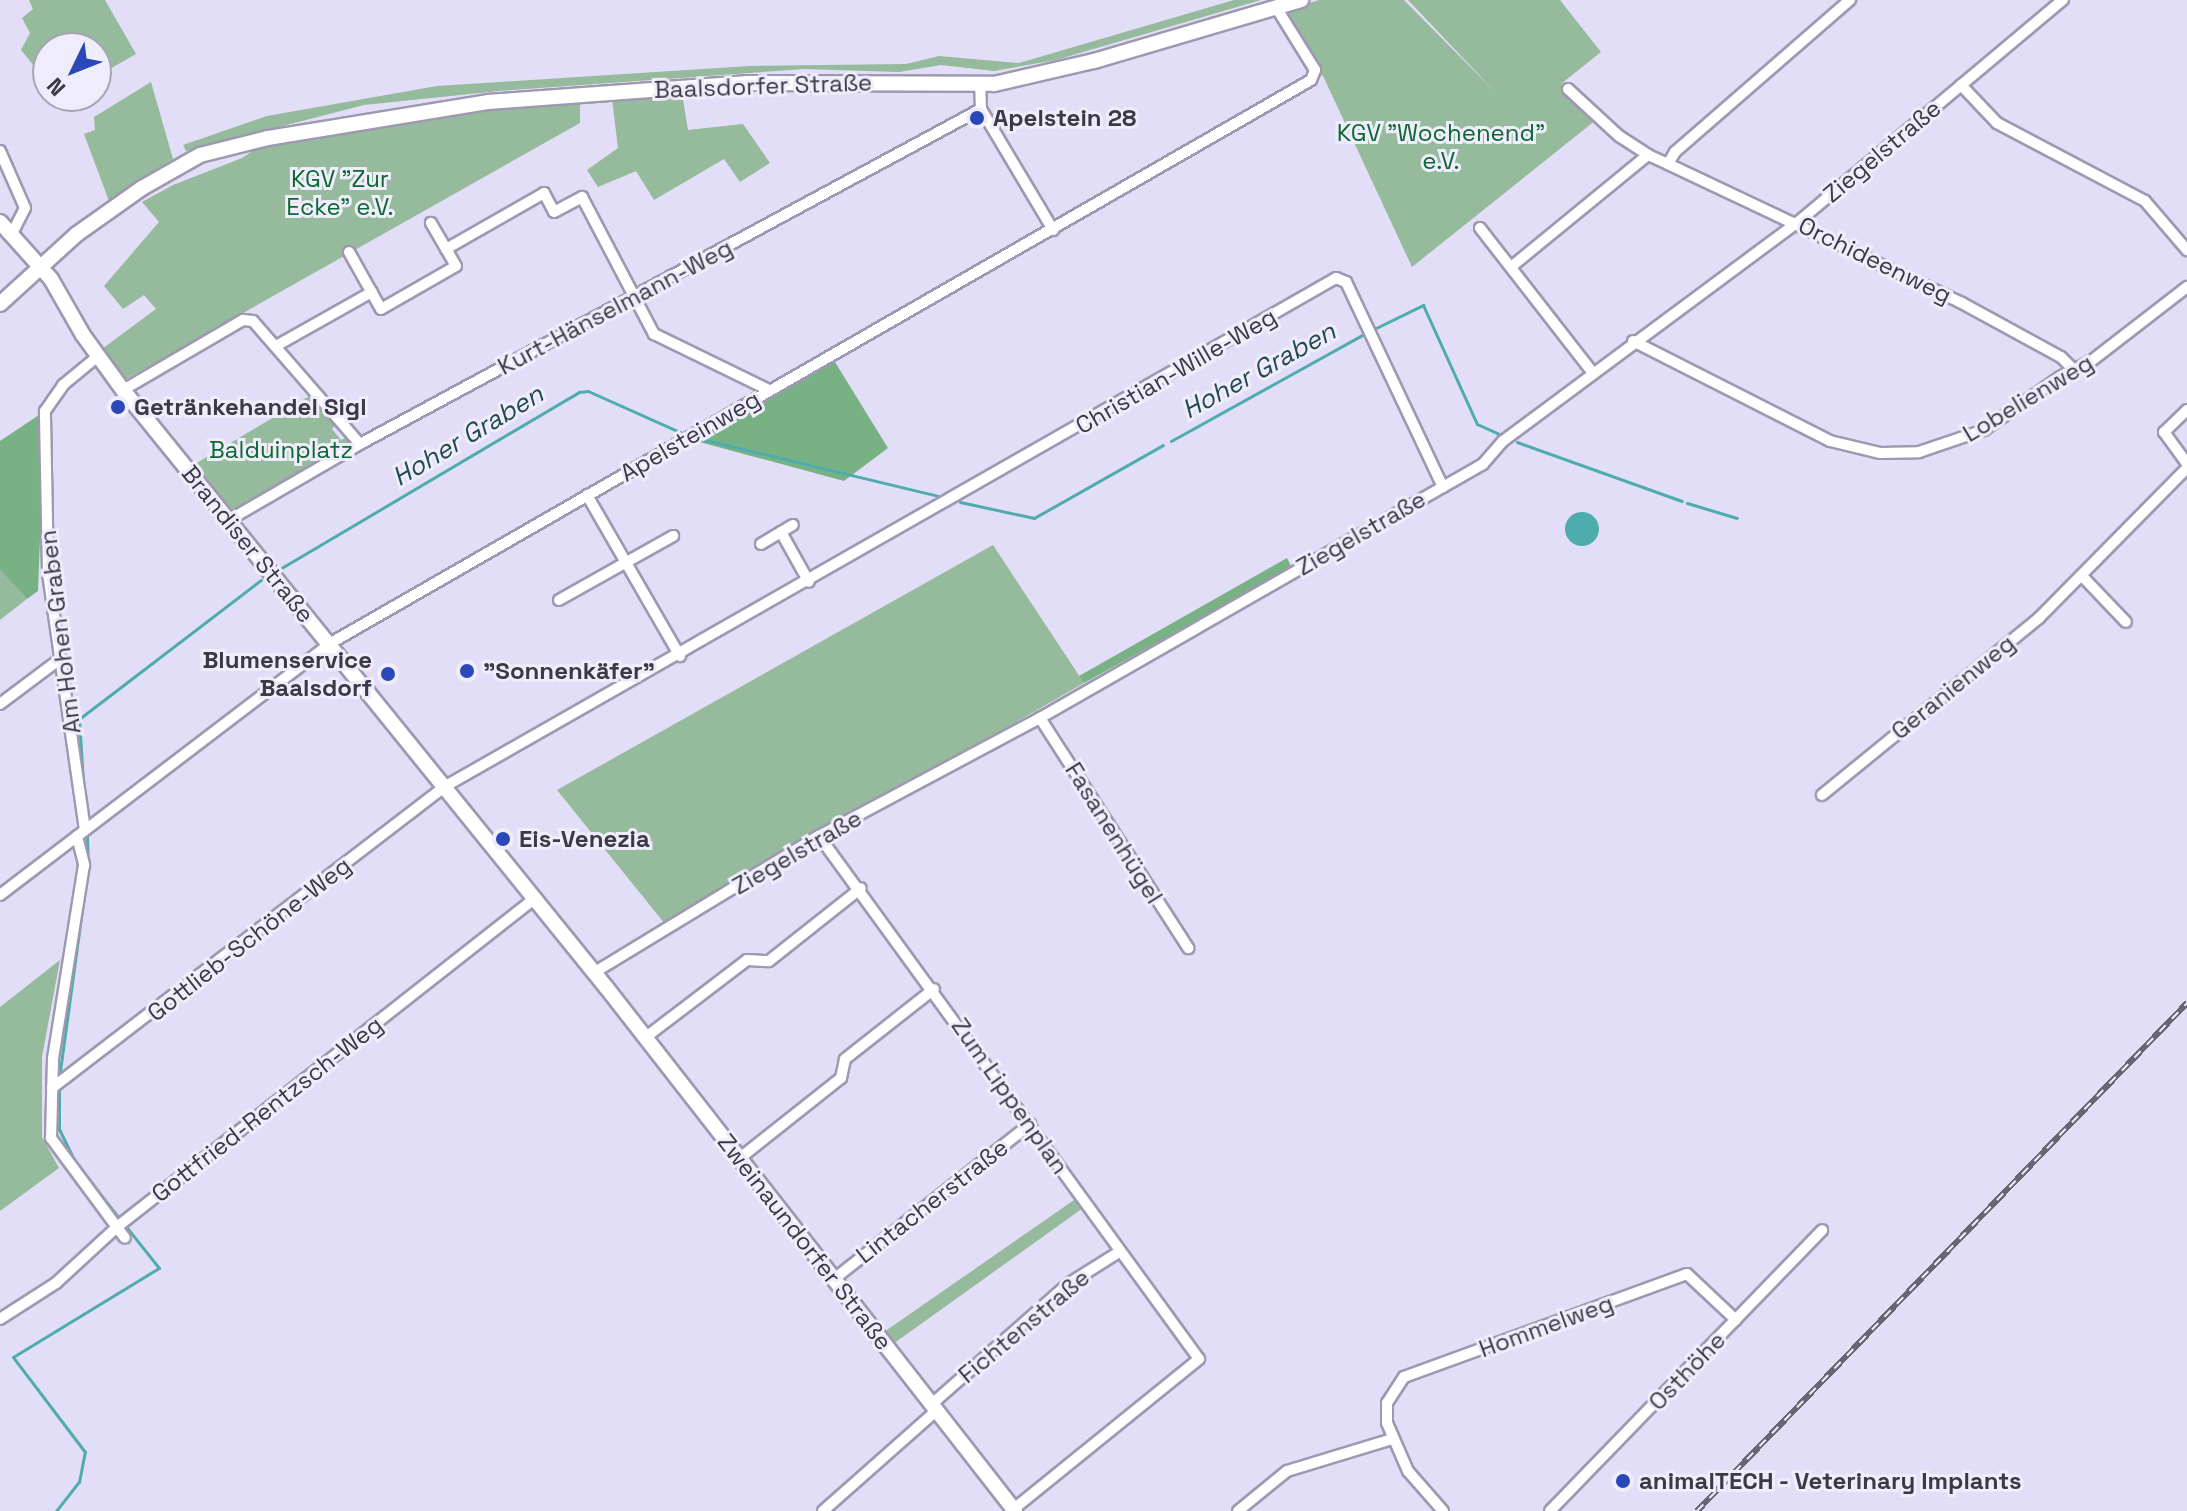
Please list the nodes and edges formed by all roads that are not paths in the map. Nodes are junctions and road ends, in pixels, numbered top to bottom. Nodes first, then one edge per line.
1 (1301, 0) edge
2 (1850, 0) edge
3 (2063, 0) edge
4 (1276, 7) junction
5 (980, 85) junction
6 (1961, 85) junction
7 (1568, 89) dead end
8 (981, 109) junction
9 (0, 151) edge
10 (1648, 155) junction
11 (1668, 164) junction
12 (0, 222) edge
13 (1798, 222) junction
14 (431, 223) dead end
15 (1480, 228) dead end
16 (1053, 230) junction
17 (12, 233) junction
18 (446, 249) junction
19 (2187, 250) edge
20 (349, 252) dead end
21 (42, 267) junction
22 (1511, 267) junction
23 (2187, 287) edge
24 (372, 292) junction
25 (635, 297) junction
26 (0, 304) edge
27 (1633, 341) junction
28 (276, 346) junction
29 (97, 357) junction
30 (2074, 370) junction
31 (1593, 373) junction
32 (123, 390) junction
33 (769, 390) junction
34 (2187, 410) edge
35 (360, 444) junction
36 (2187, 466) edge
37 (1443, 487) junction
38 (587, 495) junction
39 (229, 520) junction
40 (793, 525) dead end
41 (781, 532) junction
42 (673, 536) dead end
43 (761, 544) dead end
44 (627, 563) junction
45 (2083, 577) junction
46 (809, 582) junction
47 (559, 600) dead end
48 (2126, 622) dead end
49 (329, 644) junction
50 (680, 656) junction
51 (60, 659) junction
52 (0, 704) edge
53 (1040, 718) junction
54 (444, 787) junction
55 (1822, 795) dead end
56 (81, 833) junction
57 (819, 836) junction
58 (861, 888) junction
59 (0, 895) edge
60 (534, 899) junction
61 (1188, 948) dead end
62 (595, 972) junction
63 (934, 989) junction
64 (646, 1037) junction
65 (52, 1088) junction
66 (1030, 1124) junction
67 (740, 1158) junction
68 (117, 1227) junction
69 (1822, 1230) dead end
70 (125, 1238) dead end
71 (1119, 1252) junction
72 (834, 1279) junction
73 (0, 1319) edge
74 (1736, 1320) junction
75 (934, 1407) junction
76 (1392, 1439) junction
77 (1015, 1510) edge
78 (823, 1511) edge
79 (1238, 1511) edge
80 (1443, 1511) edge
81 (1550, 1511) edge

1 - 4 street, Baalsdorfer Straße
2 - 11 street
3 - 6 street, Ziegelstraße
4 - 5 street, Baalsdorfer Straße
4 - 16 street, Apelsteinweg
5 - 8 street
5 - 21 street, Baalsdorfer Straße
6 - 13 street, Ziegelstraße
6 - 19 street
7 - 10 street
8 - 16 street
8 - 25 street, Kurt-Hänselmann-Weg
9 - 17 street
10 - 11 street, Orchideenweg
10 - 22 street
11 - 13 street, Orchideenweg
12 - 17 street, Brandiser Straße
13 - 27 street, Ziegelstraße
13 - 30 street, Orchideenweg
14 - 18 street
15 - 22 street
16 - 33 street, Apelsteinweg
17 - 21 street, Brandiser Straße
18 - 24 street
18 - 25 street
20 - 24 street
21 - 26 street, Baalsdorfer Straße
21 - 29 street, Brandiser Straße
22 - 31 street
23 - 30 street, Lobelienweg
24 - 28 street
25 - 33 street
25 - 35 street, Kurt-Hänselmann-Weg
27 - 30 street, Lobelienweg
27 - 31 street, Ziegelstraße
28 - 32 street
28 - 35 street
29 - 32 street, Brandiser Straße
29 - 51 street, Am Hohen Graben
31 - 37 street, Ziegelstraße
32 - 39 street, Brandiser Straße
33 - 38 street, Apelsteinweg
34 - 36 street, Geranienweg
35 - 39 street, Kurt-Hänselmann-Weg
36 - 45 street, Geranienweg
37 - 46 street, Christian-Wille-Weg
37 - 53 street, Ziegelstraße
38 - 44 street
38 - 49 street, Apelsteinweg
39 - 49 street, Brandiser Straße
40 - 41 street
41 - 43 street
41 - 46 street
42 - 44 street
44 - 47 street
44 - 50 street
45 - 48 street
45 - 55 street, Geranienweg
46 - 50 street, Christian-Wille-Weg
49 - 54 street, Brandiser Straße
49 - 56 street, Apelsteinweg
50 - 54 street, Christian-Wille-Weg
51 - 52 street
51 - 56 street, Am Hohen Graben
53 - 57 street, Ziegelstraße
53 - 61 street, Fasanenhügel
54 - 60 street, Brandiser Straße
54 - 65 street, Gottlieb-Schöne-Weg
56 - 59 street, Apelsteinweg
56 - 65 street, Am Hohen Graben
57 - 58 street, Zum Lippenplan
57 - 62 street, Ziegelstraße
58 - 63 street, Zum Lippenplan
58 - 64 street
60 - 62 street, Brandiser Straße
60 - 68 street, Gottfried-Rentzsch-Weg
62 - 64 street, Zweinaundorfer Straße
63 - 66 street, Zum Lippenplan
63 - 67 street
64 - 67 street, Zweinaundorfer Straße
65 - 68 street, Am Hohen Graben
66 - 71 street, Zum Lippenplan
66 - 72 street, Lintacherstraße
67 - 72 street, Zweinaundorfer Straße
68 - 70 street, Am Hohen Graben
68 - 73 street, Gottfried-Rentzsch-Weg
69 - 74 street, Osthöhe
71 - 75 street, Fichtenstraße
71 - 77 street, Zum Lippenplan
72 - 75 street, Zweinaundorfer Straße
74 - 76 street, Hommelweg
74 - 81 street, Osthöhe
75 - 77 street, Zweinaundorfer Straße
75 - 78 street, Fichtenstraße
76 - 79 street
76 - 80 street

